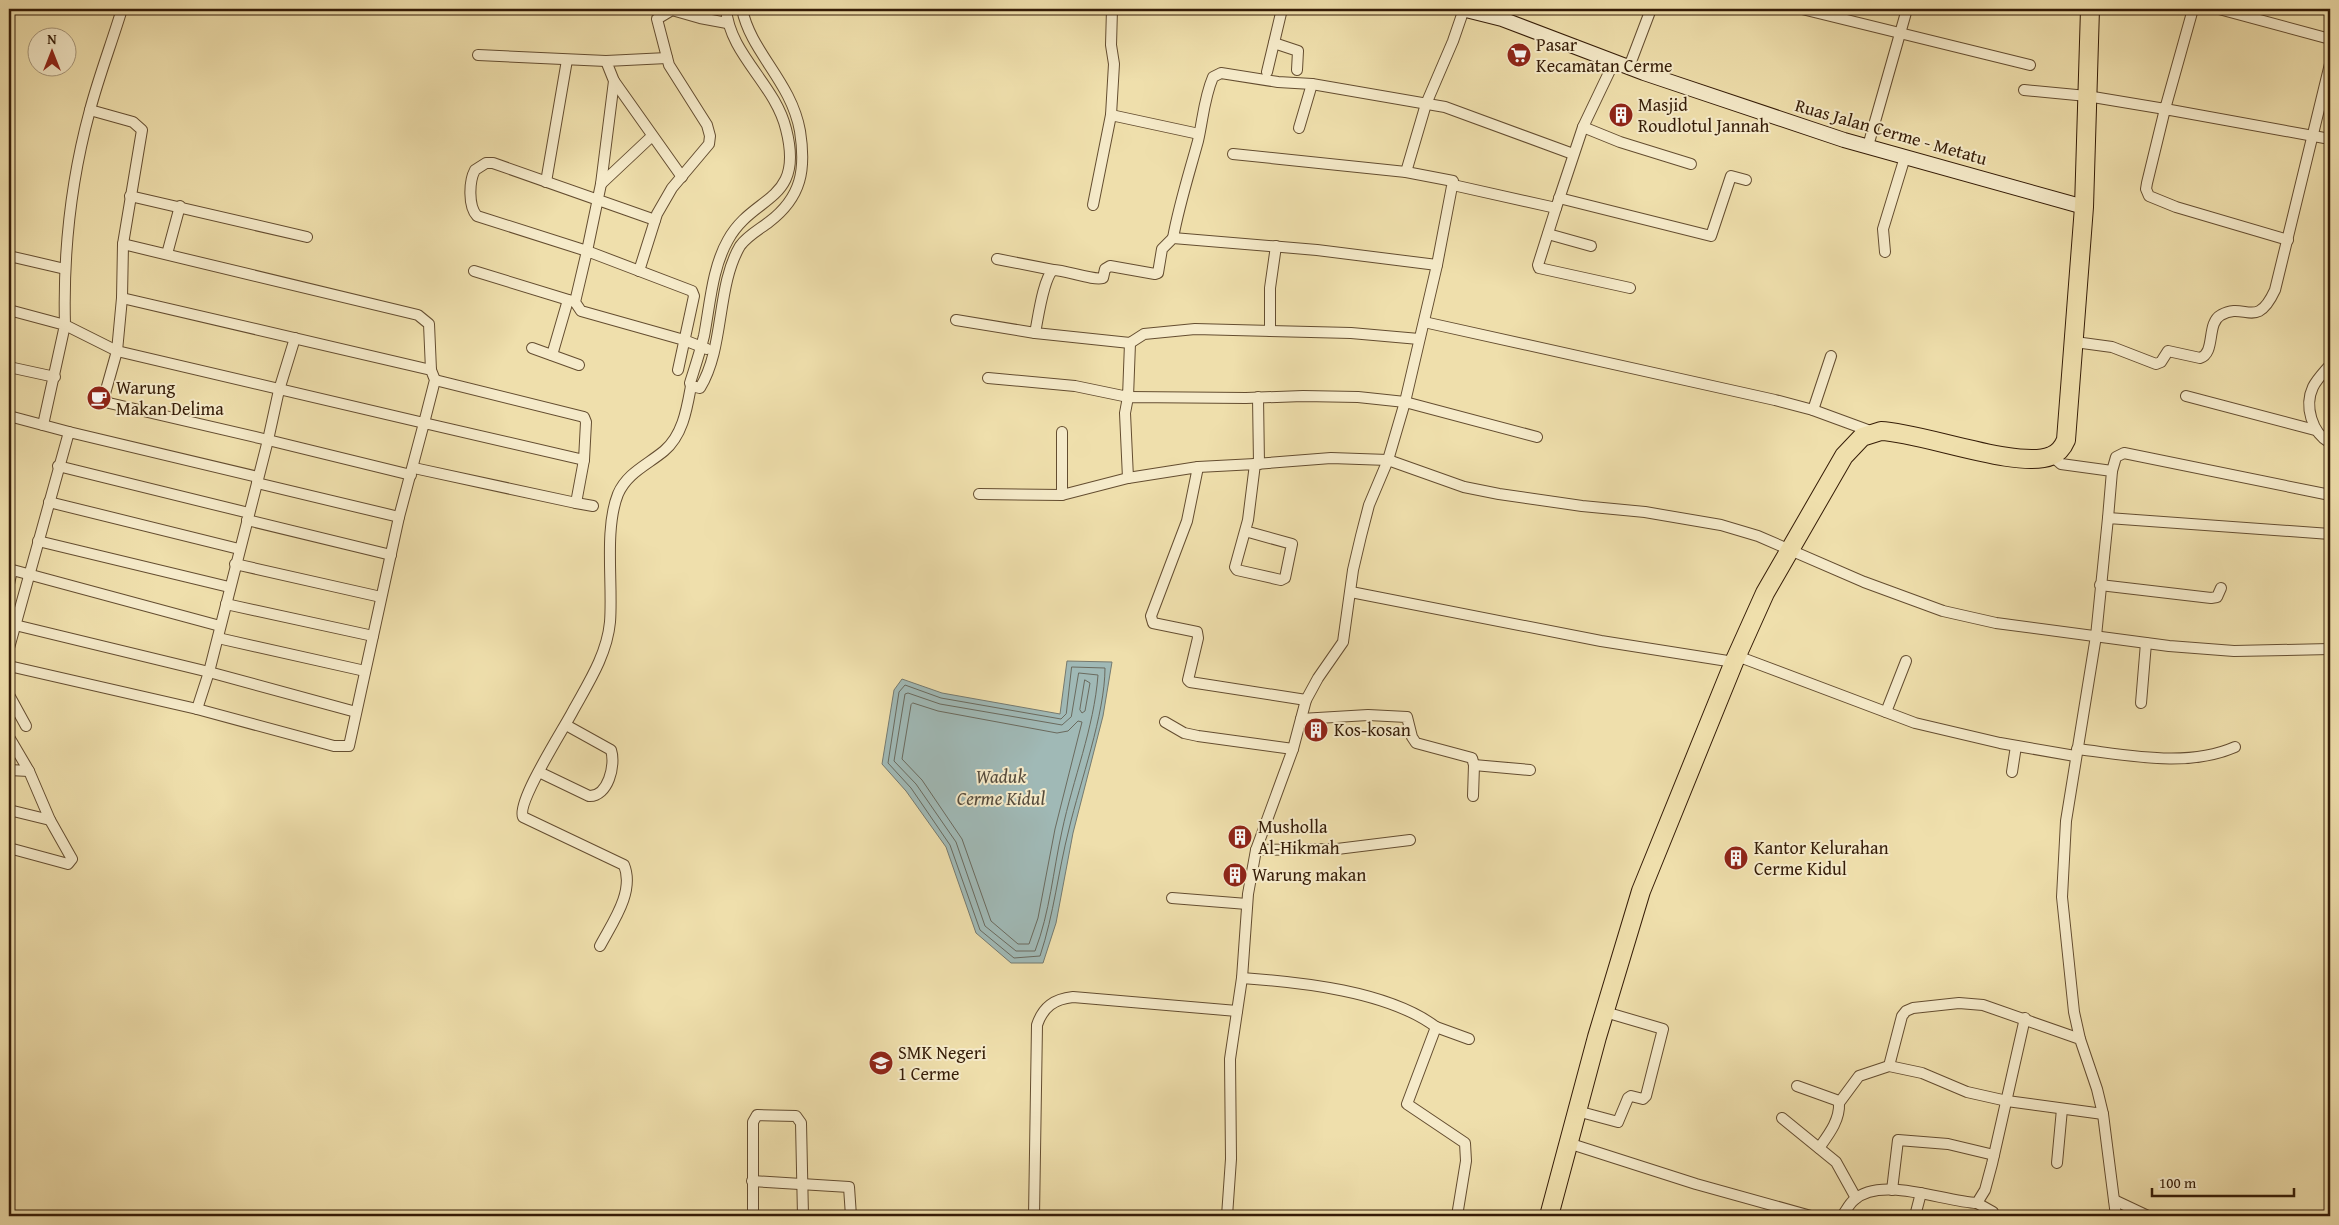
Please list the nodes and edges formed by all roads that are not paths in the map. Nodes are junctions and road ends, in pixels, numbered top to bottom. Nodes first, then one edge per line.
1 (122, 9) edge
2 (651, 9) edge
3 (726, 9) edge
4 (742, 9) edge
5 (1112, 9) edge
6 (1282, 9) edge
7 (1463, 9) edge
8 (1650, 9) edge
9 (1802, 9) edge
10 (1907, 9) edge
11 (2090, 9) edge
12 (2193, 9) edge
13 (2219, 9) edge
14 (657, 19) junction
15 (727, 23) junction
16 (1899, 33) junction
17 (2330, 39) edge
18 (1274, 43) junction
19 (478, 55) dead end
20 (667, 58) junction
21 (567, 60) junction
22 (606, 62) junction
23 (1614, 62) junction
24 (2330, 64) edge
25 (771, 65) junction
26 (2030, 65) dead end
27 (1628, 67) junction
28 (1296, 70) dead end
29 (1267, 72) dead end
30 (756, 73) junction
31 (614, 81) junction
32 (782, 84) junction
33 (1312, 84) junction
34 (2024, 90) dead end
35 (768, 92) junction
36 (2087, 96) junction
37 (1426, 104) junction
38 (2165, 109) junction
39 (90, 110) junction
40 (1111, 115) junction
41 (1583, 127) junction
42 (1299, 128) dead end
43 (1199, 134) junction
44 (2312, 135) junction
45 (652, 137) junction
46 (2330, 139) edge
47 (1868, 146) junction
48 (1233, 154) dead end
49 (1573, 154) junction
50 (1905, 157) junction
51 (1691, 164) dead end
52 (1406, 172) junction
53 (788, 175) junction
54 (682, 178) junction
55 (1746, 180) dead end
56 (546, 182) junction
57 (801, 183) junction
58 (601, 184) junction
59 (1453, 185) junction
60 (130, 196) junction
61 (596, 199) junction
62 (1557, 203) junction
63 (1094, 205) dead end
64 (180, 206) junction
65 (2084, 207) junction
66 (655, 220) junction
67 (1548, 234) junction
68 (307, 237) dead end
69 (1173, 238) junction
70 (2288, 240) junction
71 (123, 244) junction
72 (1276, 246) junction
73 (1590, 246) dead end
74 (587, 251) junction
75 (1886, 252) dead end
76 (167, 254) junction
77 (9, 256) edge
78 (997, 259) dead end
79 (1437, 265) junction
80 (65, 269) junction
81 (1053, 270) junction
82 (474, 271) dead end
83 (640, 271) junction
84 (1630, 288) dead end
85 (122, 298) junction
86 (571, 301) junction
87 (9, 310) edge
88 (956, 320) dead end
89 (1424, 322) junction
90 (65, 325) junction
91 (1270, 331) junction
92 (1035, 333) junction
93 (295, 338) junction
94 (1419, 339) junction
95 (684, 340) junction
96 (2075, 342) junction
97 (1130, 343) junction
98 (701, 347) junction
99 (532, 348) dead end
100 (116, 351) junction
101 (714, 351) junction
102 (552, 355) junction
103 (1832, 356) dead end
104 (2330, 364) edge
105 (579, 365) dead end
106 (9, 366) edge
107 (678, 370) dead end
108 (433, 375) junction
109 (54, 377) junction
110 (988, 378) dead end
111 (691, 386) junction
112 (279, 390) junction
113 (2186, 396) dead end
114 (1128, 397) junction
115 (1258, 397) junction
116 (1405, 402) junction
117 (1812, 410) junction
118 (9, 418) edge
119 (424, 422) junction
120 (43, 425) junction
121 (2315, 430) junction
122 (69, 432) junction
123 (1062, 432) dead end
124 (1873, 432) junction
125 (1537, 437) dead end
126 (268, 440) junction
127 (2330, 443) edge
128 (2052, 456) junction
129 (584, 460) junction
130 (1388, 460) junction
131 (1257, 464) junction
132 (58, 466) junction
133 (1198, 467) junction
134 (412, 471) junction
135 (2112, 471) junction
136 (1128, 478) junction
137 (257, 480) junction
138 (979, 494) dead end
139 (1062, 495) junction
140 (2330, 495) edge
141 (49, 502) junction
142 (576, 503) junction
143 (593, 506) dead end
144 (248, 517) junction
145 (399, 517) junction
146 (2108, 518) junction
147 (1245, 531) junction
148 (2330, 534) edge
149 (38, 541) junction
150 (1789, 548) junction
151 (239, 549) junction
152 (391, 555) junction
153 (235, 564) junction
154 (10, 569) edge
155 (28, 575) junction
156 (9, 584) edge
157 (2100, 585) junction
158 (229, 587) junction
159 (2221, 588) dead end
160 (1351, 592) junction
161 (382, 598) junction
162 (226, 604) junction
163 (15, 625) junction
164 (220, 626) junction
165 (373, 636) junction
166 (2096, 636) junction
167 (218, 638) junction
168 (2146, 643) junction
169 (9, 648) edge
170 (2330, 649) edge
171 (1736, 659) junction
172 (1906, 661) dead end
173 (9, 666) edge
174 (365, 671) junction
175 (210, 672) junction
176 (9, 695) edge
177 (1306, 700) junction
178 (2141, 703) dead end
179 (197, 709) junction
180 (356, 712) junction
181 (1886, 712) junction
182 (1301, 720) junction
183 (1165, 722) dead end
184 (566, 725) junction
185 (26, 726) dead end
186 (9, 737) edge
187 (2016, 746) junction
188 (2235, 747) dead end
189 (1293, 750) junction
190 (2076, 752) junction
191 (1474, 765) junction
192 (9, 770) edge
193 (1530, 770) dead end
194 (29, 771) junction
195 (539, 772) junction
196 (2012, 772) dead end
197 (1473, 796) dead end
198 (9, 810) edge
199 (50, 820) junction
200 (1410, 840) dead end
201 (9, 848) edge
202 (1256, 850) junction
203 (1172, 898) dead end
204 (1248, 904) junction
205 (600, 946) dead end
206 (1242, 978) junction
207 (1237, 1010) junction
208 (1605, 1012) junction
209 (2025, 1018) junction
210 (1436, 1027) junction
211 (1469, 1039) dead end
212 (2080, 1039) junction
213 (1889, 1066) junction
214 (1797, 1086) dead end
215 (2007, 1101) junction
216 (1839, 1103) junction
217 (2062, 1109) junction
218 (1577, 1111) junction
219 (2103, 1114) junction
220 (1782, 1118) dead end
221 (1568, 1143) junction
222 (1819, 1148) junction
223 (1994, 1155) junction
224 (2056, 1163) dead end
225 (752, 1181) junction
226 (802, 1184) junction
227 (1892, 1190) junction
228 (1921, 1192) junction
229 (1856, 1198) junction
230 (2114, 1200) junction
231 (1977, 1202) junction
232 (753, 1216) edge
233 (803, 1216) edge
234 (851, 1216) edge
235 (1034, 1216) edge
236 (1227, 1216) edge
237 (1457, 1216) edge
238 (1549, 1216) edge
239 (1811, 1216) edge
240 (1842, 1216) edge
241 (1915, 1216) edge
242 (1994, 1216) edge
243 (2116, 1216) edge
244 (2148, 1216) edge

1 - 39 street
2 - 14 street
3 - 15 street
4 - 25 street
5 - 40 street
6 - 18 street
7 - 23 main road, Ruas Jalan Cerme - Metatu
7 - 37 street
8 - 27 street
9 - 16 street
10 - 16 street
11 - 36 highway
12 - 38 street
13 - 17 street
14 - 15 street
14 - 20 street
15 - 30 street
16 - 26 street
16 - 47 street
18 - 28 street
18 - 29 street
19 - 21 street
20 - 22 street
20 - 54 street
21 - 22 street
21 - 56 street
22 - 31 street
23 - 27 main road, Ruas Jalan Cerme - Metatu
23 - 41 street
24 - 44 street
25 - 30 street
25 - 32 street
27 - 47 main road, Ruas Jalan Cerme - Metatu
30 - 35 street
31 - 45 street
31 - 58 street
32 - 35 street
32 - 57 street
33 - 37 street
33 - 42 street
33 - 43 street
34 - 36 street
35 - 53 street
36 - 38 street
36 - 65 highway
37 - 49 street
37 - 52 street
38 - 44 street
38 - 70 street
39 - 60 street
39 - 80 street
40 - 43 street
40 - 63 street
41 - 49 street
41 - 51 street
43 - 69 street
44 - 46 street
44 - 70 street
45 - 54 street
45 - 58 street
47 - 50 main road, Ruas Jalan Cerme - Metatu
48 - 52 street
49 - 62 street
50 - 65 main road, Ruas Jalan Cerme - Metatu
50 - 75 street
52 - 59 street
53 - 57 street
53 - 98 street
54 - 66 street
55 - 62 street
56 - 61 street
56 - 74 street
57 - 101 street
58 - 61 street
59 - 62 street
59 - 79 street
60 - 64 street
60 - 71 street
61 - 66 street
61 - 74 street
62 - 67 street
64 - 68 street
64 - 76 street
65 - 96 highway
66 - 83 street
67 - 73 street
67 - 84 street
69 - 72 street
69 - 81 street
70 - 96 street
71 - 76 street
71 - 85 street
72 - 79 street
72 - 91 street
74 - 83 street
74 - 86 street
76 - 108 street
77 - 80 street
78 - 81 street
79 - 89 street
80 - 90 street
81 - 92 street
82 - 86 street
83 - 95 street
85 - 93 street
85 - 100 street
86 - 95 street
86 - 102 street
87 - 90 street
88 - 92 street
89 - 94 street
89 - 117 street
90 - 100 street
90 - 109 street
91 - 94 street
91 - 97 street
92 - 97 street
93 - 108 street
93 - 112 street
94 - 116 street
95 - 98 street
95 - 107 street
96 - 128 highway
97 - 114 street
98 - 101 street
98 - 111 street
99 - 102 street
100 - 112 street
100 - 126 street
101 - 111 street
102 - 105 street
103 - 117 street
104 - 121 street
106 - 109 street
108 - 119 street
108 - 129 street
109 - 120 street
110 - 114 street
111 - 184 street
112 - 119 street
112 - 126 street
113 - 121 street
114 - 115 street
114 - 136 street
115 - 116 street
115 - 131 street
116 - 125 street
116 - 130 street
117 - 124 street
118 - 120 street
119 - 129 street
119 - 134 street
120 - 122 street
121 - 127 street
122 - 132 street
122 - 137 street
123 - 139 street
124 - 128 highway
124 - 150 highway
126 - 134 street
126 - 137 street
128 - 135 street
129 - 142 street
130 - 131 street
130 - 150 street
130 - 160 street
131 - 133 street
131 - 147 street
132 - 141 street
132 - 144 street
133 - 136 street
133 - 177 street
134 - 142 street
134 - 145 street
135 - 140 street
135 - 146 street
136 - 139 street
137 - 144 street
137 - 145 street
138 - 139 street
141 - 149 street
141 - 151 street
142 - 143 street
144 - 151 street
144 - 152 street
145 - 152 street
146 - 148 street
146 - 157 street
147 - 147 street
149 - 155 street
149 - 158 street
150 - 166 street
150 - 171 highway
151 - 153 street
152 - 161 street
153 - 158 street
153 - 161 street
154 - 155 street
154 - 156 street
155 - 163 street
155 - 164 street
157 - 159 street
157 - 166 street
158 - 162 street
160 - 171 street
160 - 177 street
161 - 165 street
162 - 164 street
162 - 165 street
163 - 169 street
163 - 175 street
164 - 167 street
165 - 174 street
166 - 168 street
166 - 190 street
167 - 174 street
167 - 175 street
168 - 170 street
168 - 178 street
171 - 181 street
171 - 208 highway
172 - 181 street
173 - 179 street
174 - 180 street
175 - 179 street
175 - 180 street
176 - 185 street
177 - 182 street
179 - 180 street
181 - 187 street
182 - 189 street
182 - 191 street
183 - 189 street
184 - 195 street
184 - 195 street
186 - 194 street
187 - 190 street
187 - 196 street
188 - 190 street
189 - 202 street
190 - 212 street
191 - 193 street
191 - 197 street
192 - 194 street
194 - 199 street
195 - 205 street
198 - 199 street
199 - 201 street
200 - 202 street
202 - 204 street
203 - 204 street
204 - 206 street
206 - 207 street
206 - 210 street
207 - 235 street
207 - 236 street
208 - 218 highway
208 - 218 street
209 - 212 street
209 - 213 street
209 - 215 street
210 - 211 street
210 - 237 street
212 - 219 street
213 - 215 street
213 - 216 street
214 - 216 street
215 - 217 street
215 - 223 street
216 - 222 street
217 - 219 street
217 - 224 street
218 - 221 highway
219 - 230 street
220 - 222 street
221 - 238 highway
221 - 239 street
222 - 229 street
223 - 227 street
223 - 231 street
225 - 226 street
225 - 226 street
225 - 232 street
226 - 233 street
226 - 234 street
227 - 228 street
227 - 229 street
228 - 231 street
228 - 241 street
229 - 240 street
230 - 243 street
230 - 244 street
231 - 242 street

